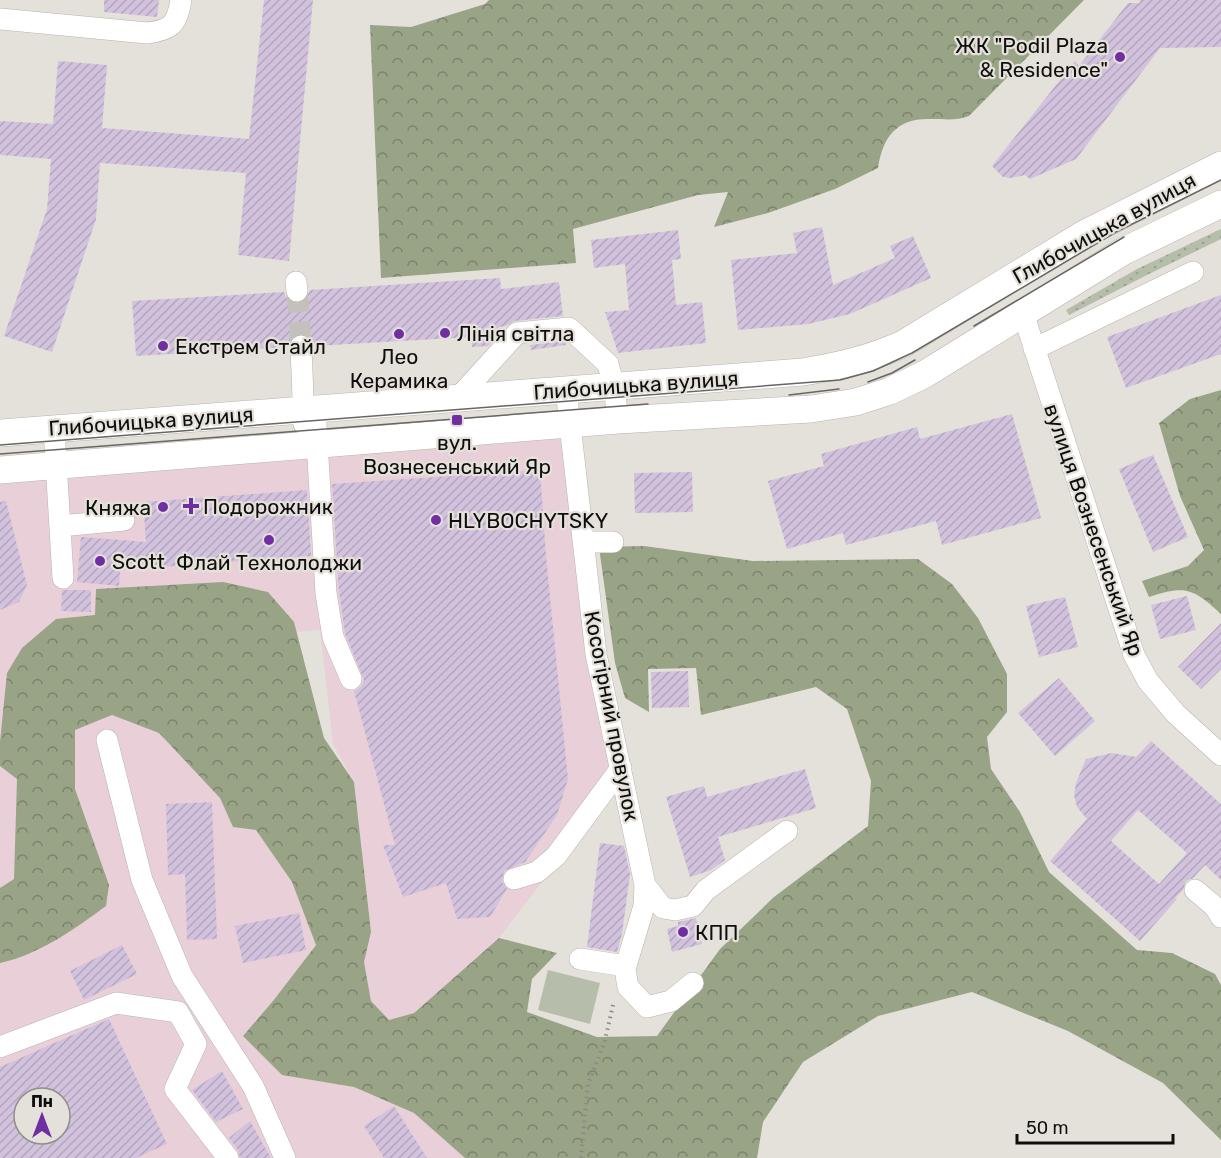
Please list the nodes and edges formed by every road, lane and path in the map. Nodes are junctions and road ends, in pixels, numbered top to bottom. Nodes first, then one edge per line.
1 (181, 0) edge
2 (0, 19) edge
3 (1221, 165) edge
4 (1221, 204) edge
5 (1193, 273) dead end
6 (1023, 314) junction
7 (302, 346) tunnel mouth
8 (1034, 349) junction
9 (614, 386) junction
10 (566, 389) junction
11 (459, 398) junction
12 (309, 409) junction
13 (618, 420) junction
14 (570, 424) junction
15 (54, 429) junction
16 (0, 433) edge
17 (311, 445) junction
18 (57, 466) junction
19 (0, 470) edge
20 (124, 520) dead end
21 (60, 526) junction
22 (583, 542) junction
23 (613, 542) dead end
24 (63, 578) dead end
25 (351, 679) dead end
26 (107, 740) dead end
27 (1221, 755) edge
28 (621, 768) junction
29 (787, 831) dead end
30 (514, 879) dead end
31 (645, 885) junction
32 (1195, 890) dead end
33 (1219, 909) edge
34 (580, 959) dead end
35 (626, 967) junction
36 (693, 983) dead end
37 (613, 1006) dead end
38 (0, 1047) edge
39 (228, 1158) edge
40 (285, 1158) edge
41 (581, 1158) edge

1 - 2 street
3 - 9 main road, Глибочицька вулиця
4 - 6 main road, Глибочицька вулиця
5 - 8 street
6 - 8 street, вулиця Вознесенський Яр
6 - 13 main road, Глибочицька вулиця
7 - 12 street
8 - 27 street, вулиця Вознесенський Яр
9 - 10 main road, Глибочицька вулиця
9 - 11 street
9 - 13 street
10 - 11 main road, Глибочицька вулиця
10 - 14 street, Косогірний провулок
11 - 12 main road, Глибочицька вулиця
12 - 15 main road, Глибочицька вулиця
12 - 17 street
13 - 14 main road, Глибочицька вулиця
14 - 17 main road, Глибочицька вулиця
14 - 22 street, Косогірний провулок
15 - 16 main road, Глибочицька вулиця
15 - 18 street
17 - 18 main road, Глибочицька вулиця
17 - 25 street
18 - 19 main road, Глибочицька вулиця
18 - 21 street
20 - 21 street
21 - 24 street
22 - 23 street
22 - 28 street, Косогірний провулок
26 - 40 street
28 - 30 street
28 - 31 street, Косогірний провулок
29 - 31 street
31 - 35 street, Косогірний провулок
32 - 33 street
34 - 35 street
35 - 36 street
37 - 41 path
38 - 39 street

